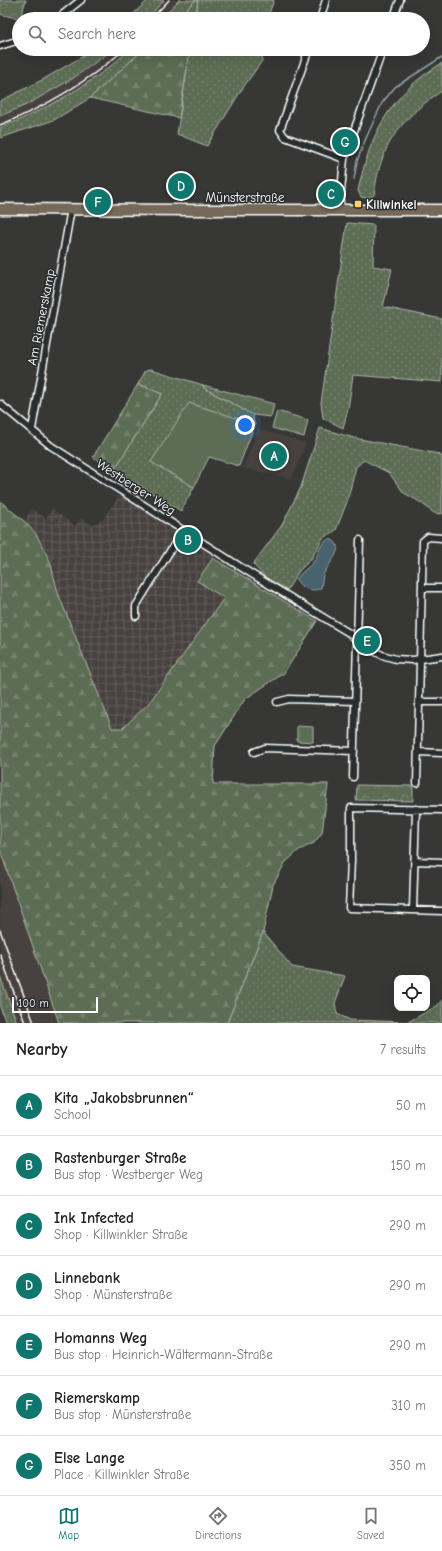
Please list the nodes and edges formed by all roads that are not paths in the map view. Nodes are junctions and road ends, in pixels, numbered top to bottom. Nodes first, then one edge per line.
1 (81, 0) edge
2 (326, 0) edge
3 (400, 0) edge
4 (66, 12) edge
5 (322, 12) edge
6 (396, 12) edge
7 (12, 42) edge
8 (0, 46) edge
9 (306, 56) edge
10 (380, 56) edge
11 (344, 158) junction
12 (0, 208) edge
13 (72, 209) junction
14 (341, 210) junction
15 (442, 210) edge
16 (0, 404) edge
17 (32, 429) junction
18 (183, 530) junction
19 (442, 538) edge
20 (360, 540) dead end
21 (423, 588) junction
22 (442, 588) edge
23 (136, 616) dead end
24 (356, 640) junction
25 (442, 656) edge
26 (421, 659) junction
27 (355, 701) junction
28 (277, 702) dead end
29 (419, 702) junction
30 (442, 702) edge
31 (354, 751) junction
32 (254, 752) dead end
33 (418, 752) junction
34 (442, 753) edge
35 (353, 777) dead end
36 (417, 783) dead end
37 (416, 809) junction
38 (442, 810) edge
39 (415, 861) junction
40 (442, 862) edge
41 (413, 909) junction
42 (442, 911) edge

1 - 4 street
2 - 5 street
3 - 6 street
7 - 8 street
9 - 11 street
10 - 11 street
11 - 14 street
12 - 13 main road, Münsterstraße
13 - 14 main road, Münsterstraße
13 - 17 street, Am Riemerskamp
14 - 15 main road, Münsterstraße
16 - 17 street, Westberger Weg
17 - 18 street, Westberger Weg
18 - 23 street
18 - 24 street, Westberger Weg
19 - 21 street
20 - 24 street
21 - 22 street
21 - 26 street
24 - 26 street, Westberger Weg
24 - 27 street
25 - 26 street, Westberger Weg
26 - 29 street
27 - 28 street
27 - 31 street
29 - 30 street
29 - 33 street
31 - 32 street
31 - 35 street
33 - 34 street
33 - 36 street
37 - 38 street
37 - 39 street
37 - 41 street
39 - 40 street
39 - 41 street
41 - 42 street

